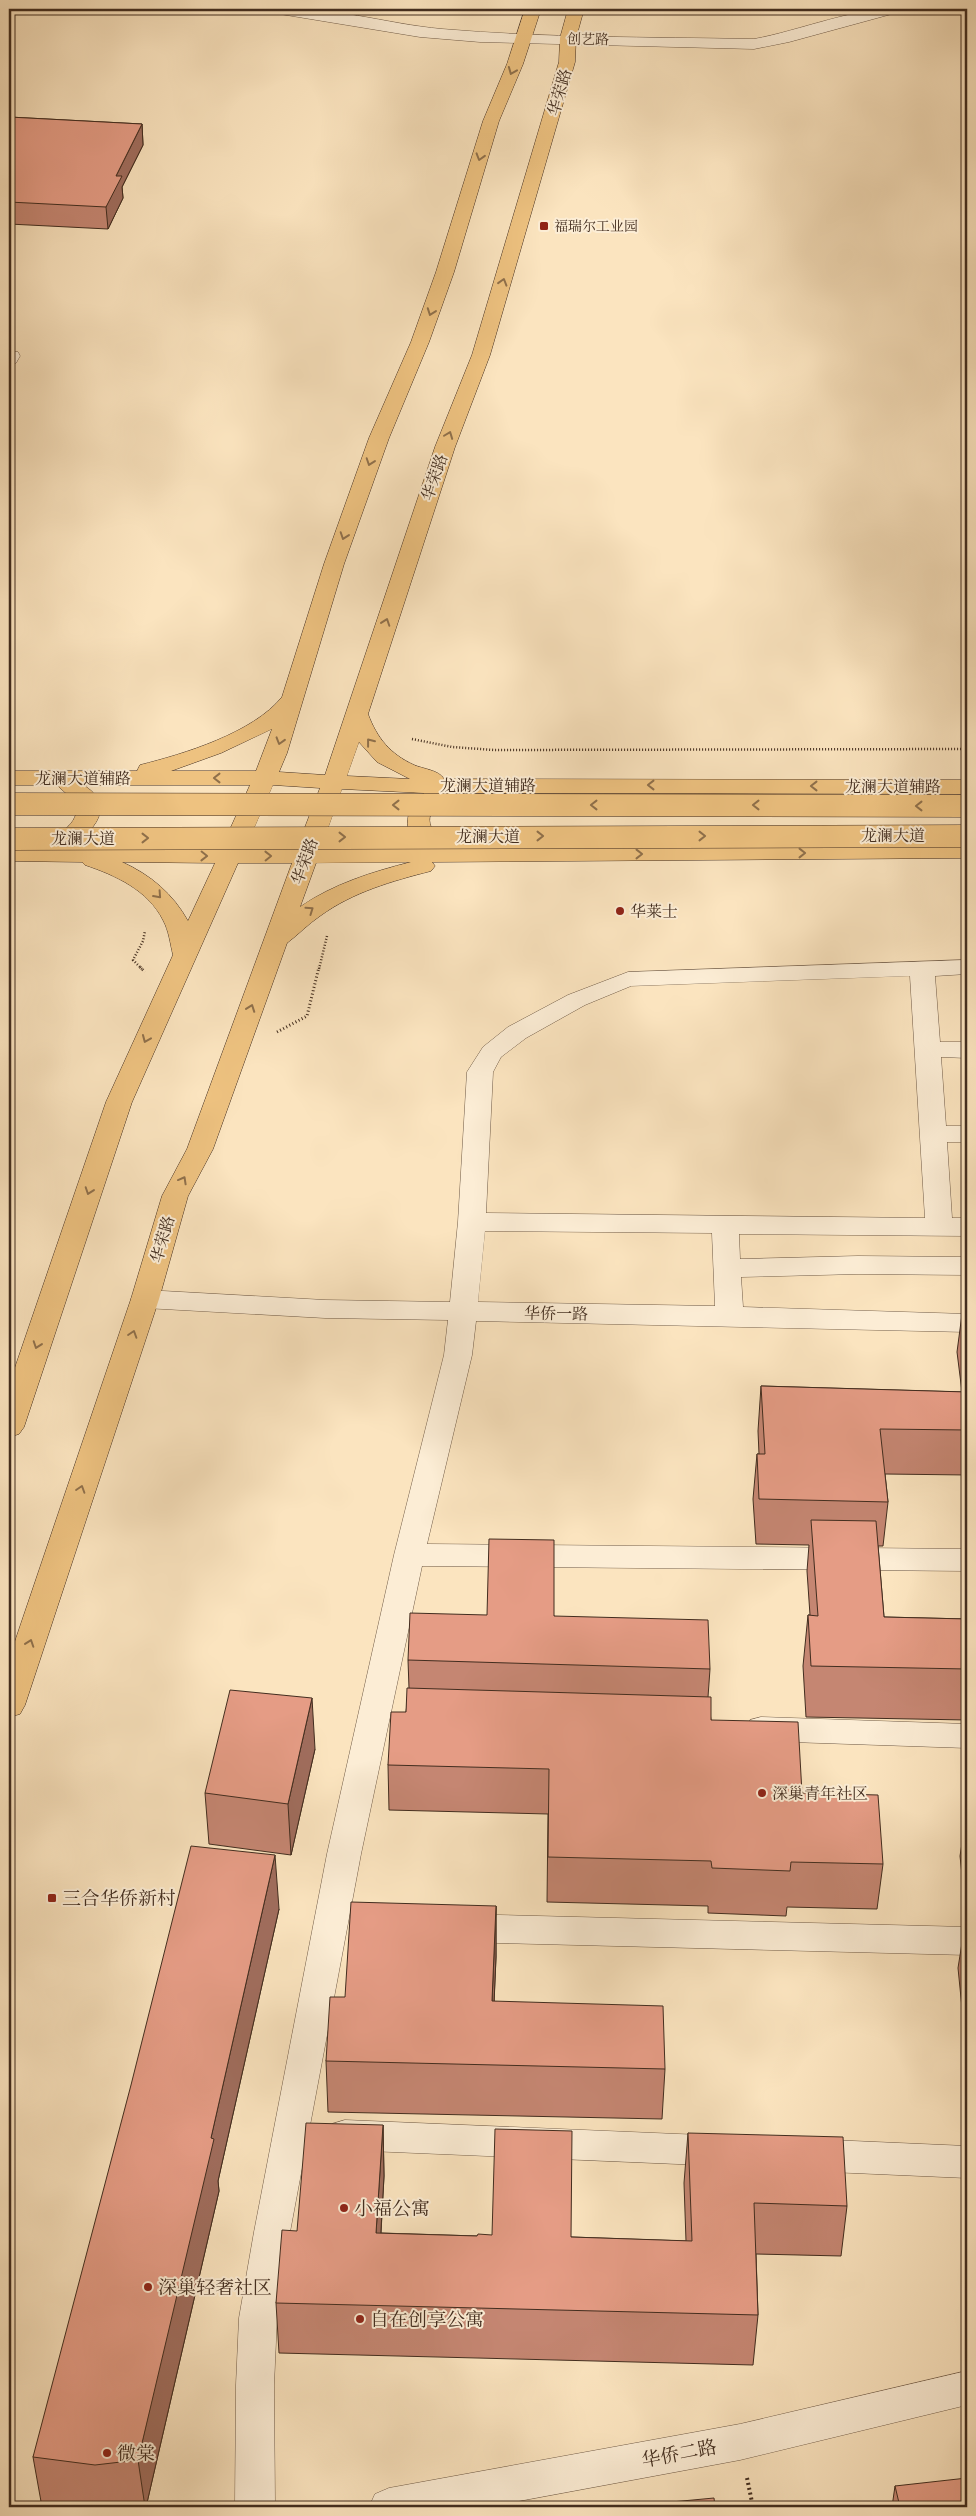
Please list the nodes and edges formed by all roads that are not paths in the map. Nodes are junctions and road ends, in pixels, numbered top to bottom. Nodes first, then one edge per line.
1 (280, 9) edge
2 (533, 9) edge
3 (576, 9) edge
4 (894, 9) edge
5 (522, 37) junction
6 (568, 38) junction
7 (294, 696) junction
8 (356, 713) junction
9 (9, 778) edge
10 (110, 778) junction
11 (266, 778) junction
12 (41, 779) junction
13 (332, 783) junction
14 (459, 785) junction
15 (967, 787) edge
16 (9, 804) edge
17 (967, 806) edge
18 (967, 836) edge
19 (11, 849) edge
20 (967, 851) edge
21 (68, 854) junction
22 (305, 855) junction
23 (450, 855) junction
24 (483, 855) junction
25 (230, 856) junction
26 (274, 943) junction
27 (185, 954) junction
28 (967, 967) edge
29 (922, 968) junction
30 (927, 1049) junction
31 (967, 1050) edge
32 (932, 1134) junction
33 (967, 1134) edge
34 (472, 1222) junction
35 (724, 1224) junction
36 (939, 1226) junction
37 (967, 1227) edge
38 (967, 1266) edge
39 (726, 1268) junction
40 (144, 1299) junction
41 (461, 1311) junction
42 (729, 1316) junction
43 (967, 1323) edge
44 (9, 1427) edge
45 (409, 1555) junction
46 (967, 1560) edge
47 (9, 1706) edge
48 (730, 1728) edge
49 (967, 1736) edge
50 (430, 1927) edge
51 (967, 1941) edge
52 (292, 2132) junction
53 (967, 2162) edge
54 (967, 2388) edge
55 (255, 2507) edge
56 (388, 2507) edge

1 - 5 street, 创艺路
2 - 5 main road
3 - 6 main road, 华荣路
4 - 6 street, 创艺路
5 - 6 street, 创艺路
5 -> 7 main road
8 -> 6 main road, 华荣路
7 - 10 main road
7 -> 11 main road
8 - 13 main road, 华荣路
14 -> 8 main road
9 - 12 main road, 龙澜大道辅路
11 -> 10 main road, 龙澜大道辅路
10 - 12 main road, 龙澜大道辅路
11 - 13 main road, 龙澜大道辅路
11 - 25 main road
12 - 19 main road
13 - 14 main road, 龙澜大道辅路
13 - 22 main road, 华荣路
15 -> 14 main road, 龙澜大道辅路
14 - 23 main road
17 -> 16 main road, 龙澜大道, bridge
19 -> 18 main road, 龙澜大道, bridge
19 - 21 main road
24 -> 20 main road
21 -> 25 main road
21 -> 27 main road
22 - 23 main road
25 -> 22 main road
22 - 26 main road, 华荣路
23 - 24 main road
26 -> 24 main road
25 - 27 main road
40 -> 26 main road, 华荣路
27 -> 44 main road
28 - 29 street
29 - 30 street
29 - 34 street
30 - 31 street
30 - 32 street
32 - 33 street
32 - 36 street
34 - 35 street
34 - 41 street
35 - 36 street
35 - 39 street
36 - 37 street
38 - 39 street
39 - 42 street
40 - 41 street, 华侨一路
47 -> 40 main road, 华荣路
41 - 42 street, 华侨一路
41 - 45 street
42 - 43 street, 华侨一路
45 - 46 street
45 - 52 street
48 - 49 street
50 - 51 street
52 - 53 street
52 - 55 street
54 - 56 street, 华侨二路

